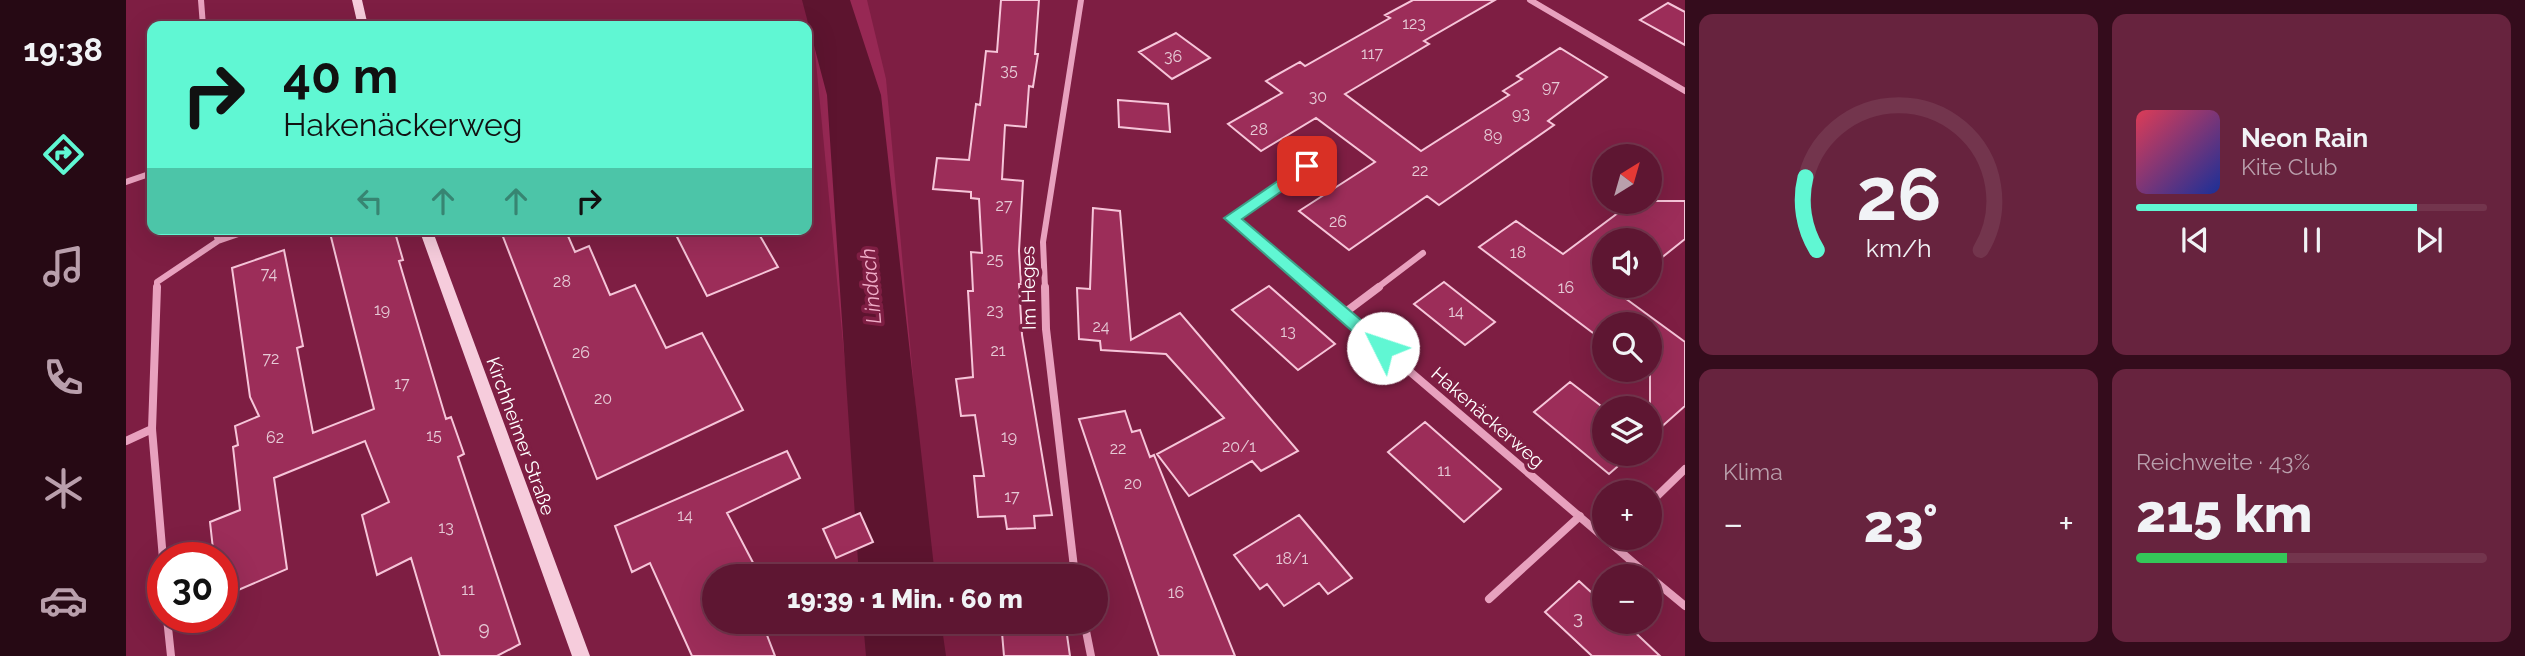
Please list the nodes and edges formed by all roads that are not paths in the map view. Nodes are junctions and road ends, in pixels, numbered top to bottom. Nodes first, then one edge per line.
1 (201, 0) edge
2 (357, 0) edge
3 (1081, 0) edge
4 (1530, 0) edge
5 (203, 21) edge
6 (362, 21) edge
7 (1685, 91) edge
8 (1307, 166) dead end
9 (147, 175) edge
10 (126, 182) edge
11 (216, 235) edge
12 (236, 235) edge
13 (427, 235) edge
14 (218, 241) junction
15 (1423, 253) dead end
16 (1343, 314) junction
17 (152, 429) junction
18 (126, 441) edge
19 (1685, 470) edge
20 (1662, 492) edge
21 (1580, 516) junction
22 (1592, 525) edge
23 (162, 542) edge
24 (1623, 550) edge
25 (1074, 564) edge
26 (1638, 564) edge
27 (1662, 586) edge
28 (1489, 599) dead end
29 (1685, 606) edge
30 (169, 633) edge
31 (1087, 634) edge
32 (171, 656) edge
33 (581, 656) edge
34 (1091, 656) edge

1 - 5 street
2 - 6 main road
3 - 25 street, Im Heges
4 - 7 street
8 - 16 street, Hakenäckerweg
9 - 10 street
11 - 14 street
12 - 14 street
13 - 33 main road, Kirchheimer Straße
14 - 17 street
15 - 16 street
16 - 21 street, Hakenäckerweg
17 - 18 street
17 - 23 street
19 - 20 street
21 - 22 street, Hakenäckerweg
21 - 28 street
24 - 26 street, Hakenäckerweg
27 - 29 street, Hakenäckerweg
30 - 32 street
31 - 34 street

